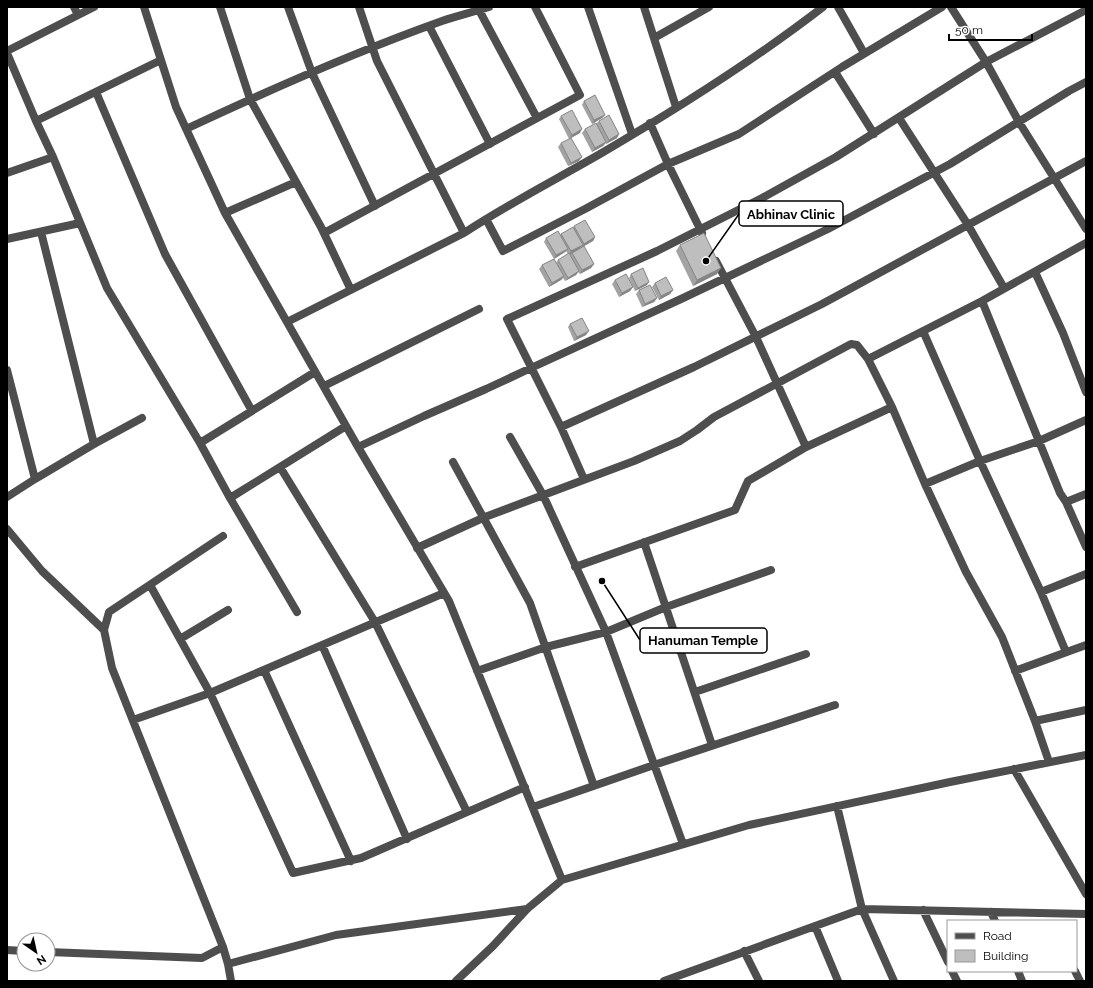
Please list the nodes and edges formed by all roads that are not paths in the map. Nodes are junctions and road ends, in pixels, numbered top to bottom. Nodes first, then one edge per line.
1 (74, 7) edge
2 (94, 7) edge
3 (144, 7) edge
4 (220, 7) edge
5 (288, 7) edge
6 (359, 7) edge
7 (488, 7) edge
8 (535, 7) edge
9 (588, 7) edge
10 (644, 7) edge
11 (709, 7) edge
12 (838, 7) edge
13 (942, 7) edge
14 (951, 7) edge
15 (819, 8) edge
16 (479, 10) junction
17 (1086, 10) edge
18 (78, 15) junction
19 (429, 26) junction
20 (654, 38) junction
21 (373, 48) junction
22 (7, 52) edge
23 (864, 53) junction
24 (161, 60) junction
25 (986, 62) junction
26 (835, 72) junction
27 (312, 73) junction
28 (1086, 82) edge
29 (96, 92) junction
30 (250, 99) junction
31 (676, 107) junction
32 (537, 118) junction
33 (899, 118) junction
34 (36, 121) junction
35 (1019, 122) junction
36 (650, 123) junction
37 (186, 129) junction
38 (632, 134) junction
39 (874, 134) junction
40 (490, 144) junction
41 (53, 157) junction
42 (1086, 161) edge
43 (668, 164) junction
44 (935, 172) junction
45 (7, 173) edge
46 (434, 174) junction
47 (1054, 178) junction
48 (296, 182) junction
49 (375, 206) junction
50 (225, 213) junction
51 (486, 219) junction
52 (80, 224) junction
53 (968, 225) junction
54 (700, 228) junction
55 (1086, 229) edge
56 (41, 232) junction
57 (324, 233) junction
58 (464, 233) junction
59 (7, 239) edge
60 (706, 241) edge
61 (1086, 243) edge
62 (712, 254) edge
63 (1035, 272) junction
64 (724, 279) junction
65 (1004, 288) junction
66 (351, 290) junction
67 (982, 301) junction
68 (479, 309) dead end
69 (287, 322) junction
70 (923, 331) junction
71 (756, 337) junction
72 (868, 359) junction
73 (531, 368) junction
74 (7, 370) edge
75 (316, 372) junction
76 (777, 384) junction
77 (324, 386) junction
78 (1086, 392) edge
79 (892, 407) junction
80 (252, 411) junction
81 (142, 418) dead end
82 (1086, 420) edge
83 (346, 426) junction
84 (561, 427) junction
85 (510, 436) dead end
86 (1039, 441) junction
87 (200, 443) junction
88 (94, 444) junction
89 (358, 447) junction
90 (806, 448) junction
91 (980, 461) junction
92 (453, 462) dead end
93 (280, 467) junction
94 (35, 479) junction
95 (584, 479) junction
96 (925, 484) junction
97 (542, 494) junction
98 (1086, 494) edge
99 (7, 498) edge
100 (230, 498) junction
101 (1066, 502) junction
102 (485, 517) junction
103 (7, 529) edge
104 (223, 536) dead end
105 (644, 542) junction
106 (1086, 547) edge
107 (418, 548) junction
108 (576, 567) junction
109 (771, 570) dead end
110 (1086, 574) edge
111 (150, 585) junction
112 (444, 592) junction
113 (1040, 592) junction
114 (666, 607) junction
115 (228, 610) dead end
116 (297, 612) dead end
117 (375, 622) junction
118 (104, 630) junction
119 (606, 632) junction
120 (180, 639) junction
121 (322, 645) junction
122 (1086, 645) edge
123 (546, 647) junction
124 (1066, 652) junction
125 (806, 654) dead end
126 (264, 670) junction
127 (477, 671) junction
128 (1015, 671) junction
129 (695, 692) junction
130 (210, 693) junction
131 (835, 705) dead end
132 (1086, 710) edge
133 (133, 720) junction
134 (1035, 721) junction
135 (712, 745) junction
136 (1086, 755) edge
137 (1049, 762) junction
138 (654, 765) junction
139 (1014, 769) junction
140 (594, 786) junction
141 (525, 787) junction
142 (837, 806) junction
143 (533, 807) junction
144 (467, 812) junction
145 (407, 838) junction
146 (683, 844) junction
147 (351, 861) junction
148 (562, 880) junction
149 (1086, 894) edge
150 (862, 908) junction
151 (527, 909) junction
152 (923, 910) junction
153 (991, 912) junction
154 (1046, 913) junction
155 (1086, 914) edge
156 (995, 920) edge
157 (1050, 920) edge
158 (815, 926) junction
159 (223, 947) junction
160 (56, 952) edge
161 (744, 952) junction
162 (947, 960) edge
163 (228, 964) junction
164 (952, 972) edge
165 (1076, 972) edge
166 (230, 981) edge
167 (456, 981) edge
168 (664, 981) edge
169 (759, 981) edge
170 (838, 981) edge
171 (894, 981) edge
172 (957, 981) edge
173 (1080, 981) edge

1 - 18 street
2 - 18 street
3 - 24 street
4 - 30 street
5 - 27 street
6 - 21 street
7 - 16 street
8 - 32 street
9 - 38 street
10 - 20 street
11 - 20 street
12 - 23 street
13 - 23 street
14 - 25 street
15 - 31 street
16 - 19 street
16 - 32 street
17 - 25 street
18 - 22 street
19 - 21 street
19 - 40 street
20 - 31 street
21 - 27 street
21 - 46 street
22 - 34 street
23 - 26 street
24 - 29 street
24 - 37 street
25 - 33 street
25 - 35 street
26 - 39 street
26 - 43 street
27 - 30 street
27 - 49 street
28 - 35 street
29 - 34 street
29 - 80 street
30 - 37 street
30 - 48 street
31 - 36 street
32 - 40 street
33 - 39 street
33 - 44 street
34 - 41 street
35 - 44 street
35 - 47 street
36 - 38 street
36 - 43 street
37 - 50 street
38 - 51 street
39 - 54 street
40 - 46 street
41 - 45 street
41 - 52 street
42 - 47 street
43 - 51 street
43 - 54 street
44 - 53 street
44 - 64 street
46 - 49 street
46 - 58 street
47 - 53 street
47 - 55 street
48 - 50 street
48 - 57 street
49 - 57 street
50 - 69 street
51 - 58 street
52 - 56 street
52 - 87 street
53 - 65 street
53 - 71 street
54 - 60 street
54 - 73 street
56 - 59 street
56 - 88 street
57 - 66 street
58 - 66 street
61 - 63 street
62 - 64 street
63 - 65 street
63 - 78 street
64 - 71 street
64 - 73 street
65 - 67 street
66 - 69 street
67 - 70 street
67 - 86 street
68 - 77 street
69 - 75 street
70 - 72 street
70 - 91 street
71 - 76 street
71 - 84 street
72 - 76 street
72 - 79 street
73 - 84 street
73 - 89 street
74 - 94 street
75 - 77 street
75 - 80 street
76 - 90 street
76 - 95 street
77 - 83 street
79 - 90 street
79 - 96 street
80 - 87 street
81 - 88 street
82 - 86 street
83 - 89 street
83 - 93 street
84 - 95 street
85 - 97 street
86 - 91 street
86 - 101 street
87 - 100 street
88 - 94 street
89 - 107 street
90 - 105 street
91 - 96 street
91 - 113 street
92 - 102 street
93 - 100 street
93 - 117 street
94 - 99 street
95 - 97 street
96 - 128 street
97 - 102 street
97 - 108 street
98 - 101 street
100 - 116 street
101 - 106 street
102 - 107 street
102 - 123 street
103 - 118 street
104 - 111 street
105 - 108 street
105 - 114 street
107 - 112 street
108 - 119 street
109 - 114 street
110 - 113 street
111 - 118 street
111 - 120 street
112 - 117 street
112 - 127 street
113 - 124 street
114 - 119 street
114 - 129 street
115 - 120 street
117 - 121 street
117 - 144 street
118 - 133 street
119 - 123 street
119 - 138 street
120 - 130 street
121 - 126 street
121 - 145 street
122 - 124 street
123 - 127 street
123 - 140 street
124 - 128 street
125 - 129 street
126 - 130 street
126 - 147 street
127 - 141 street
128 - 134 street
129 - 135 street
130 - 133 street
130 - 147 street
131 - 135 street
132 - 134 street
133 - 159 street
134 - 137 street
135 - 138 street
136 - 137 street
137 - 139 street
138 - 140 street
138 - 146 street
139 - 142 street
139 - 149 street
140 - 143 street
141 - 143 street
141 - 144 street
142 - 146 street
142 - 150 street
143 - 148 street
144 - 145 street
145 - 147 street
146 - 148 street
148 - 151 street
150 - 152 street
150 - 158 street
150 - 171 street
151 - 163 street
151 - 167 street
152 - 153 street
152 - 162 street
153 - 154 street
153 - 156 street
154 - 155 street
154 - 157 street
158 - 161 street
158 - 170 street
159 - 160 street
159 - 163 street
161 - 168 street
161 - 169 street
163 - 166 street
164 - 172 street
165 - 173 street

